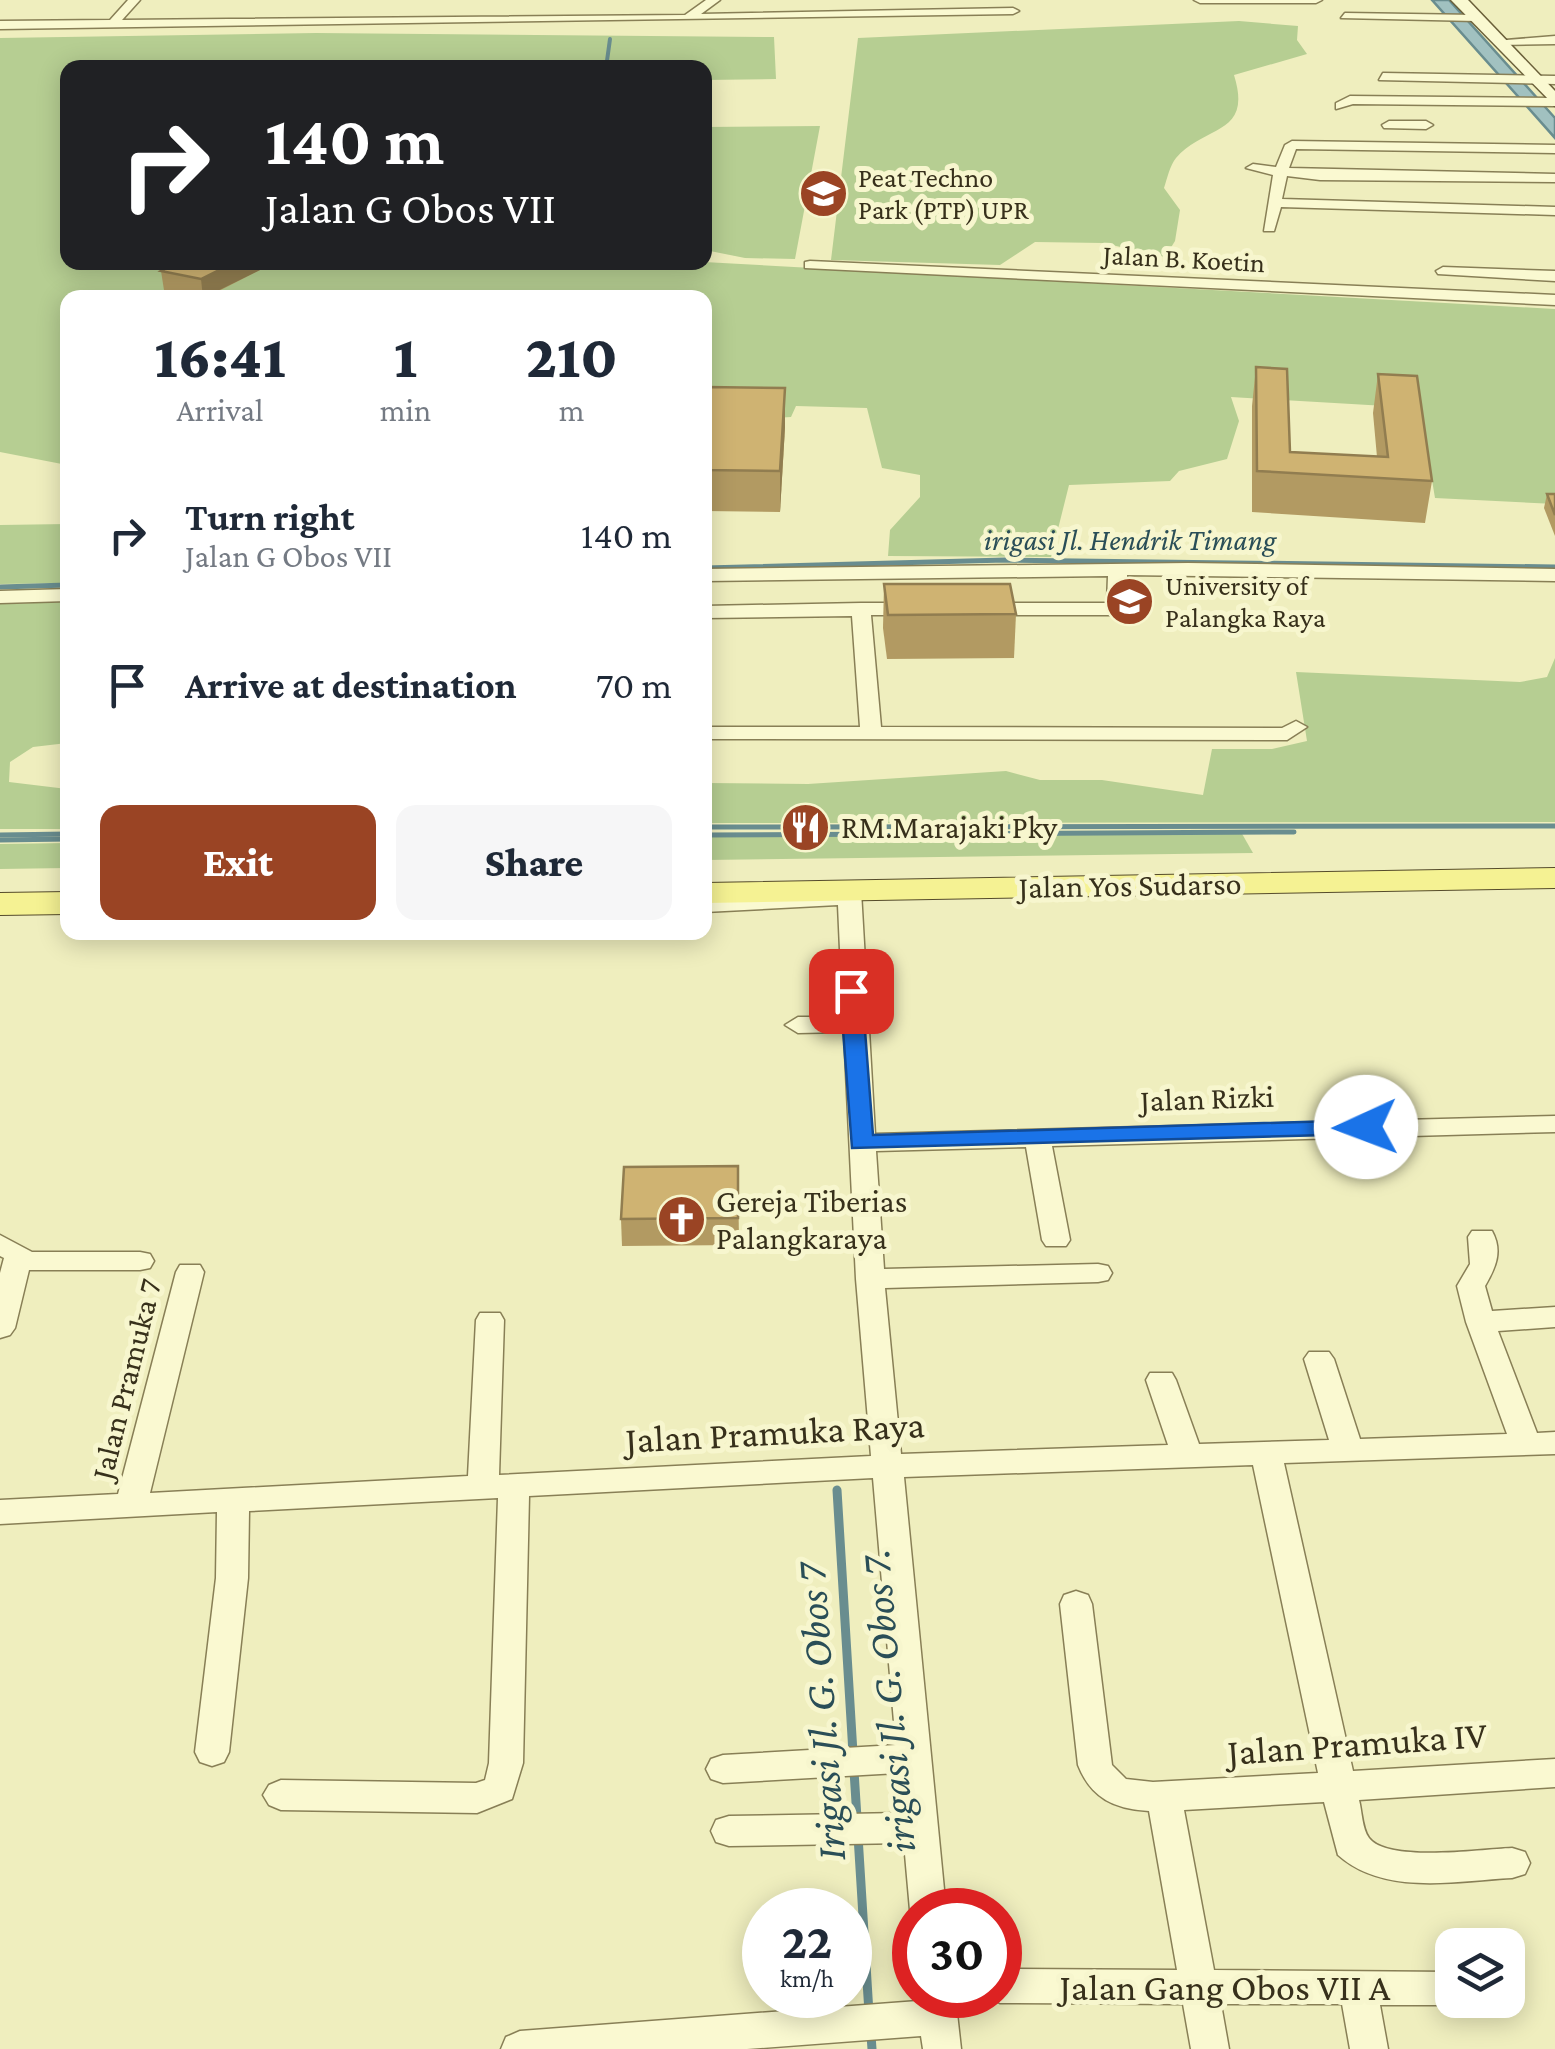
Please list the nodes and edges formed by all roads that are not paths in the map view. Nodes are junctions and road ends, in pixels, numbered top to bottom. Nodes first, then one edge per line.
1 (134, 0) edge
2 (409, 0) edge
3 (504, 0) edge
4 (714, 0) edge
5 (938, 0) edge
6 (1200, 0) edge
7 (1295, 0) edge
8 (1316, 0) edge
9 (225, 4) dead end
10 (312, 7) dead end
11 (1013, 11) dead end
12 (1467, 12) edge
13 (944, 14) junction
14 (1345, 16) dead end
15 (688, 18) junction
16 (489, 20) junction
17 (396, 21) junction
18 (302, 22) junction
19 (207, 23) junction
20 (0, 25) edge
21 (112, 25) junction
22 (952, 31) dead end
23 (1555, 40) edge
24 (1500, 41) junction
25 (1383, 78) dead end
26 (1547, 93) edge
27 (1413, 100) junction
28 (1341, 106) dead end
29 (1389, 124) dead end
30 (1426, 125) junction
31 (1463, 146) junction
32 (1555, 150) edge
33 (1253, 168) dead end
34 (1284, 172) junction
35 (1555, 178) edge
36 (1277, 203) junction
37 (1555, 211) edge
38 (1269, 228) dead end
39 (810, 264) dead end
40 (1443, 271) dead end
41 (1555, 276) edge
42 (1555, 300) edge
43 (1118, 570) junction
44 (788, 572) junction
45 (1555, 574) edge
46 (712, 575) edge
47 (60, 595) edge
48 (0, 597) edge
49 (794, 609) junction
50 (861, 609) junction
51 (712, 612) edge
52 (1296, 726) dead end
53 (871, 732) junction
54 (712, 733) edge
55 (1279, 872) junction
56 (712, 873) edge
57 (1554, 876) edge
58 (1357, 880) junction
59 (60, 885) edge
60 (0, 886) edge
61 (848, 891) junction
62 (712, 893) edge
63 (60, 903) edge
64 (0, 904) edge
65 (712, 905) edge
66 (854, 1024) junction
67 (798, 1025) dead end
68 (1555, 1124) edge
69 (1038, 1140) junction
70 (861, 1143) junction
71 (1482, 1237) dead end
72 (1056, 1240) dead end
73 (9, 1252) edge
74 (140, 1261) dead end
75 (190, 1272) dead end
76 (1098, 1273) dead end
77 (870, 1279) junction
78 (1555, 1317) edge
79 (490, 1320) dead end
80 (1480, 1322) junction
81 (0, 1328) edge
82 (1320, 1359) dead end
83 (1161, 1380) dead end
84 (1546, 1448) edge
85 (1348, 1450) junction
86 (1266, 1453) junction
87 (1187, 1456) junction
88 (889, 1466) junction
89 (498, 1486) junction
90 (232, 1499) junction
91 (131, 1504) junction
92 (0, 1512) edge
93 (1076, 1604) dead end
94 (212, 1752) dead end
95 (914, 1758) junction
96 (723, 1769) dead end
97 (1555, 1772) edge
98 (1337, 1788) junction
99 (281, 1795) dead end
100 (1164, 1797) junction
101 (921, 1828) junction
102 (729, 1832) dead end
103 (1512, 1863) dead end
104 (926, 1888) edge
105 (1022, 1986) edge
106 (1201, 1988) junction
107 (1358, 1988) junction
108 (1435, 1988) edge
109 (939, 2020) edge
110 (520, 2049) edge
111 (1210, 2049) edge
112 (1369, 2049) edge

1 - 21 street
2 - 17 street
3 - 16 street
4 - 15 street
5 - 13 street
6 - 7 street
7 - 8 street
9 - 19 street
10 - 18 street
11 - 13 street
12 - 14 street
12 - 24 main road
13 - 15 street
13 - 22 street
15 - 16 street
16 - 17 street
17 - 18 street
18 - 19 street
19 - 21 street
20 - 21 street
23 - 24 street
24 - 26 main road
25 - 26 street
26 - 27 street
27 - 28 street
27 - 30 street
29 - 30 street
30 - 31 street
31 - 32 street
31 - 34 street
33 - 34 street
34 - 35 street
34 - 36 street
36 - 37 street
36 - 38 street
39 - 42 street, Jalan B. Koetin
40 - 41 street
43 - 44 street
43 - 45 street
43 - 50 street
44 - 46 street
44 - 49 street
47 - 48 street
49 - 50 street
49 - 51 street
50 - 53 street
52 - 53 street
53 - 54 street
55 - 56 main road, Jalan Yos Sudarso
55 - 57 main road, Jalan Yos Sudarso
55 - 58 main road, Jalan Yos Sudarso
55 - 61 main road, Jalan Yos Sudarso
57 - 58 main road, Jalan Yos Sudarso
58 - 65 street
59 - 60 main road
61 - 62 main road, Jalan Yos Sudarso
61 - 66 street
63 - 64 main road
66 - 67 street
66 - 70 street
68 - 69 street, Jalan Rizki
69 - 70 street, Jalan Rizki
69 - 72 street
70 - 77 street
71 - 80 street
73 - 74 street
73 - 81 street
75 - 91 street, Jalan Pramuka 7
76 - 77 street
77 - 88 street
78 - 80 street
79 - 89 street
80 - 84 street
82 - 85 street
83 - 87 street
84 - 85 street, Jalan Pramuka Raya
85 - 86 street, Jalan Pramuka Raya
86 - 87 street, Jalan Pramuka Raya
86 - 98 street
87 - 88 street, Jalan Pramuka Raya
88 - 89 street, Jalan Pramuka Raya
88 - 95 street
89 - 90 street, Jalan Pramuka Raya
89 - 99 street
90 - 91 street, Jalan Pramuka Raya
90 - 94 street
91 - 92 street, Jalan Pramuka Raya
93 - 100 street, Jalan Pramuka IV
95 - 96 street
95 - 101 street
97 - 98 street, Jalan Pramuka IV
98 - 100 street, Jalan Pramuka IV
98 - 103 street
100 - 106 street
101 - 102 street
101 - 104 street
105 - 106 street, Jalan Gang Obos VII A
106 - 107 street, Jalan Gang Obos VII A
106 - 111 street
107 - 108 street, Jalan Gang Obos VII A
107 - 112 street
109 - 110 street

